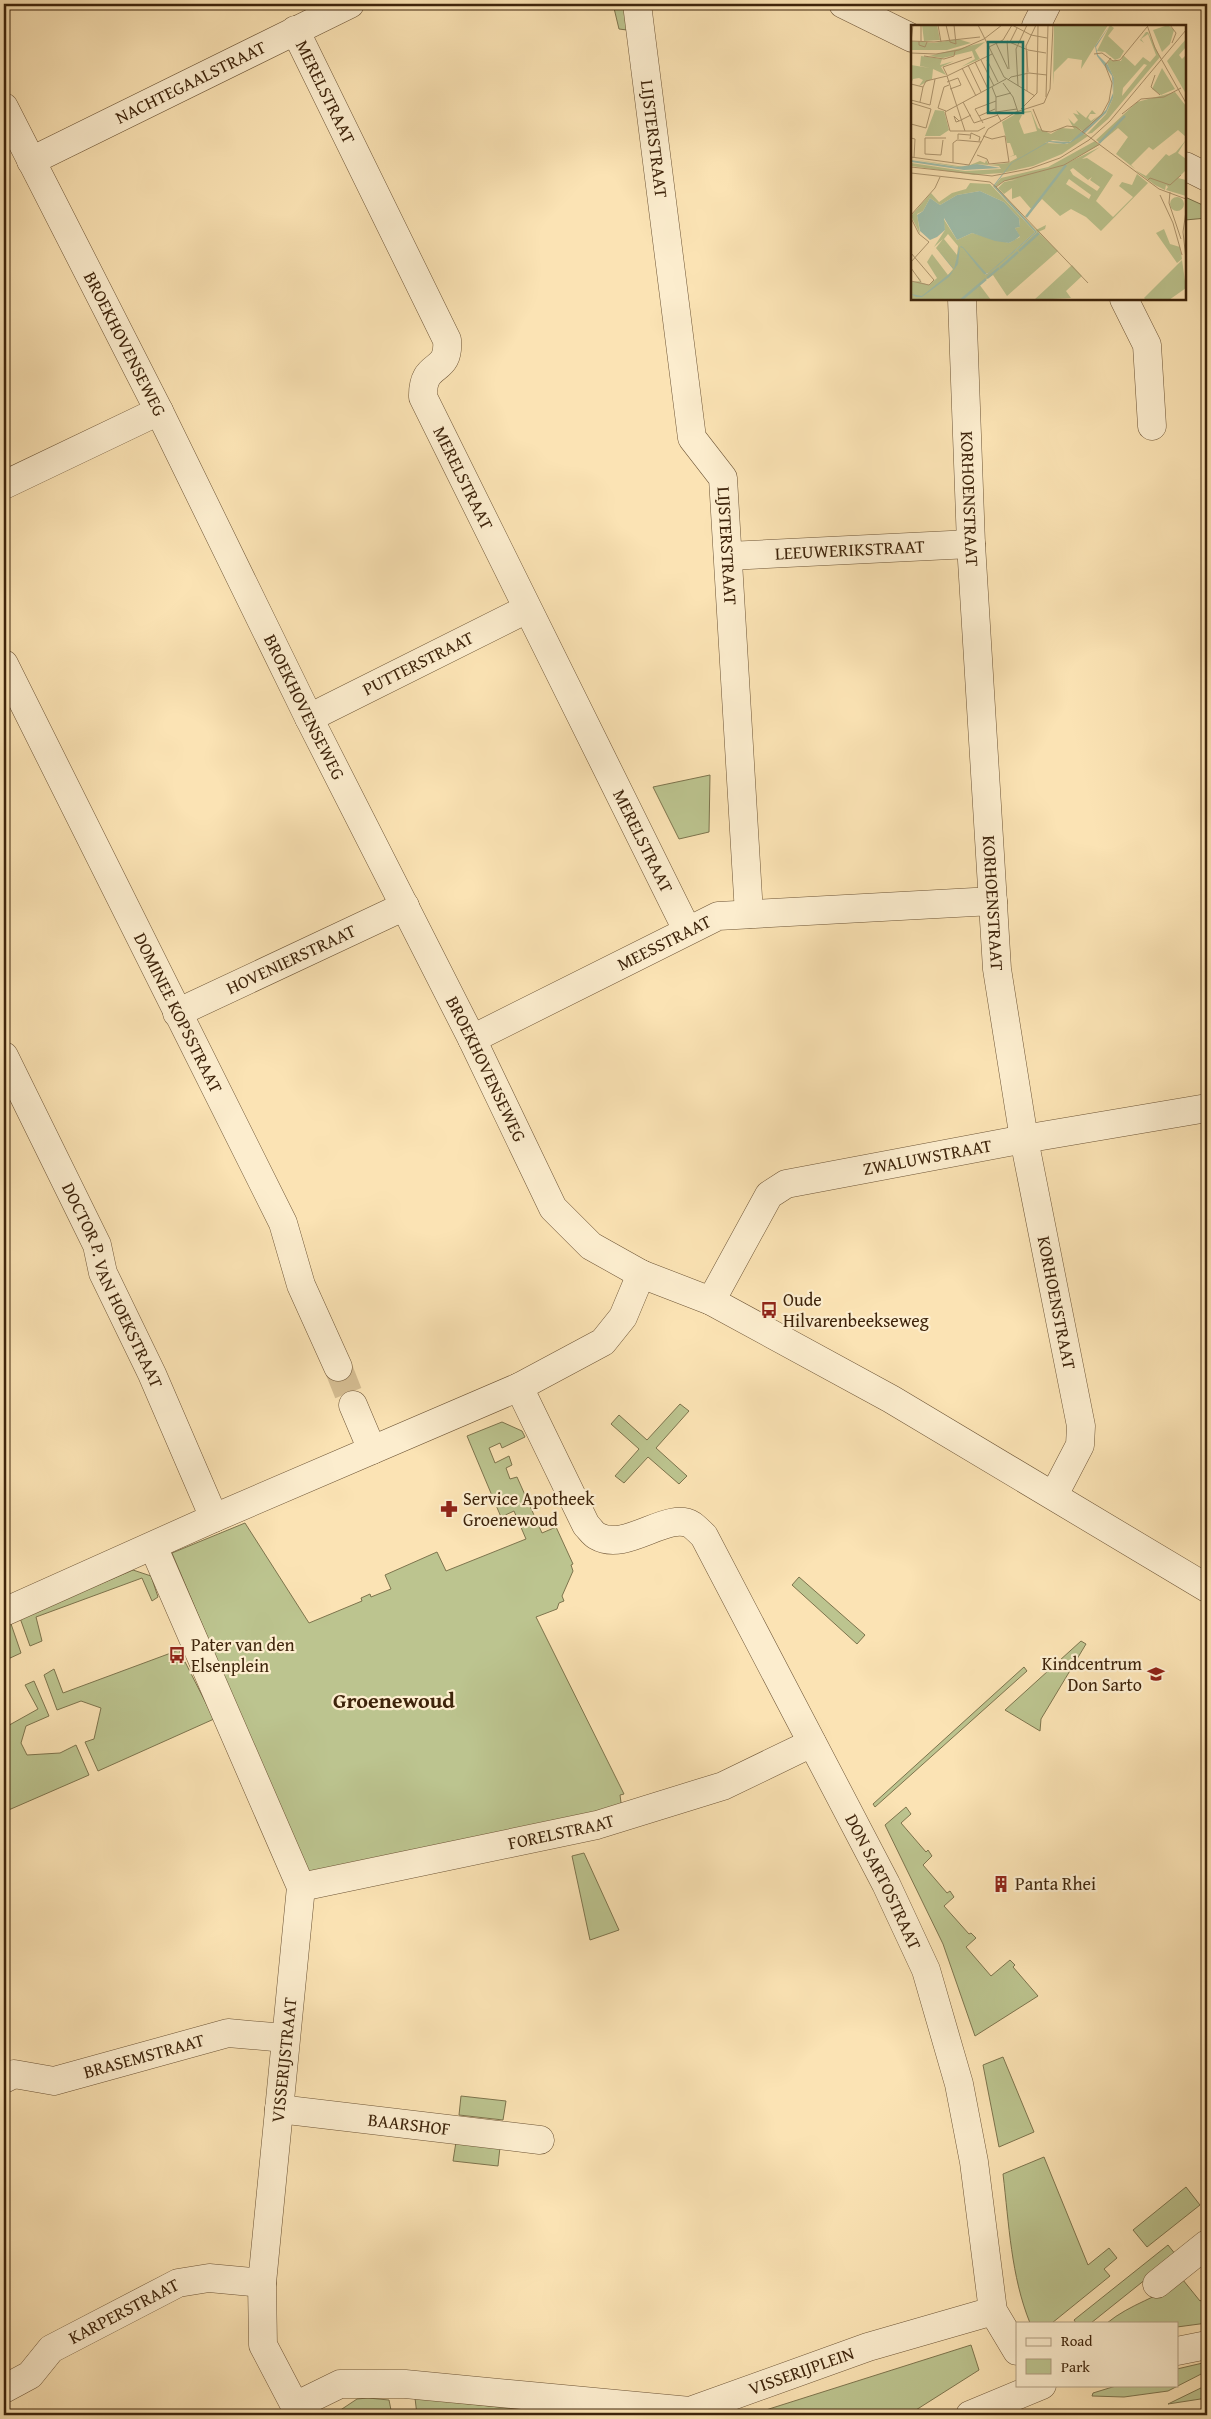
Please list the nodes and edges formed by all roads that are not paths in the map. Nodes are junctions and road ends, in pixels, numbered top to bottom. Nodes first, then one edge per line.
1 (350, 4) edge
2 (637, 4) edge
3 (842, 4) edge
4 (1047, 4) edge
5 (1036, 25) edge
6 (295, 30) junction
7 (911, 38) edge
8 (4, 108) edge
9 (31, 161) junction
10 (1186, 166) edge
11 (1207, 177) edge
12 (962, 300) edge
13 (1124, 300) edge
14 (159, 411) junction
15 (1152, 426) dead end
16 (4, 485) edge
17 (971, 544) junction
18 (728, 556) junction
19 (527, 609) junction
20 (4, 664) edge
21 (309, 718) junction
22 (994, 901) junction
23 (405, 906) junction
24 (749, 914) junction
25 (687, 930) junction
26 (177, 1013) junction
27 (472, 1039) junction
28 (4, 1056) edge
29 (1207, 1108) edge
30 (1024, 1139) junction
31 (641, 1274) junction
32 (711, 1301) junction
33 (338, 1367) tunnel mouth
34 (519, 1387) junction
35 (353, 1405) tunnel mouth
36 (372, 1450) junction
37 (1054, 1494) junction
38 (214, 1518) junction
39 (153, 1546) junction
40 (1207, 1588) edge
41 (4, 1612) edge
42 (812, 1743) junction
43 (301, 1887) junction
44 (285, 2038) junction
45 (4, 2079) edge
46 (279, 2109) junction
47 (540, 2140) dead end
48 (1207, 2244) edge
49 (262, 2283) junction
50 (1157, 2284) dead end
51 (994, 2311) junction
52 (1207, 2345) edge
53 (1016, 2349) edge
54 (1178, 2351) edge
55 (1039, 2386) edge
56 (4, 2389) edge
57 (297, 2410) edge
58 (970, 2415) edge

1 - 6 street, NACHTEGAALSTRAAT
2 - 18 street, LIJSTERSTRAAT
3 - 7 street
4 - 5 street
6 - 9 street, NACHTEGAALSTRAAT
6 - 19 street, MERELSTRAAT
8 - 9 street, BROEKHOVENSEWEG
9 - 14 street, BROEKHOVENSEWEG
10 - 11 street
12 - 17 street, KORHOENSTRAAT
13 - 15 street
14 - 16 street
14 - 21 street, BROEKHOVENSEWEG
17 - 18 street, LEEUWERIKSTRAAT
17 - 22 street, KORHOENSTRAAT
18 - 24 street, LIJSTERSTRAAT
19 - 21 street, PUTTERSTRAAT
19 - 25 street, MERELSTRAAT
20 - 26 street, DOMINEE KOPSSTRAAT
21 - 23 street, BROEKHOVENSEWEG
22 - 24 street, MEESSTRAAT
22 - 30 street, KORHOENSTRAAT
23 - 26 street, HOVENIERSTRAAT
23 - 27 street, BROEKHOVENSEWEG
24 - 25 street, MEESSTRAAT
25 - 27 street, MEESSTRAAT
26 - 33 street, DOMINEE KOPSSTRAAT
27 - 31 street, BROEKHOVENSEWEG
28 - 38 street, DOCTOR P. VAN HOEKSTRAAT
29 - 30 street, ZWALUWSTRAAT
30 - 32 street, ZWALUWSTRAAT
30 - 37 street, KORHOENSTRAAT
31 - 32 street
31 - 34 street
32 - 37 street
34 - 36 street
34 - 42 street, DON SARTOSTRAAT
35 - 36 street
36 - 38 street
37 - 40 street
38 - 39 street
39 - 41 street
39 - 43 street, VISSERIJSTRAAT
42 - 43 street, FORELSTRAAT
42 - 51 street, DON SARTOSTRAAT
43 - 44 street, VISSERIJSTRAAT
44 - 45 street, BRASEMSTRAAT
44 - 46 street, VISSERIJSTRAAT
46 - 47 street, BAARSHOF
46 - 49 street, VISSERIJSTRAAT
48 - 50 street
49 - 56 street, KARPERSTRAAT
49 - 57 street, VISSERIJSTRAAT
51 - 53 street, DON SARTOSTRAAT
51 - 57 street, VISSERIJPLEIN
52 - 54 street
55 - 58 street

